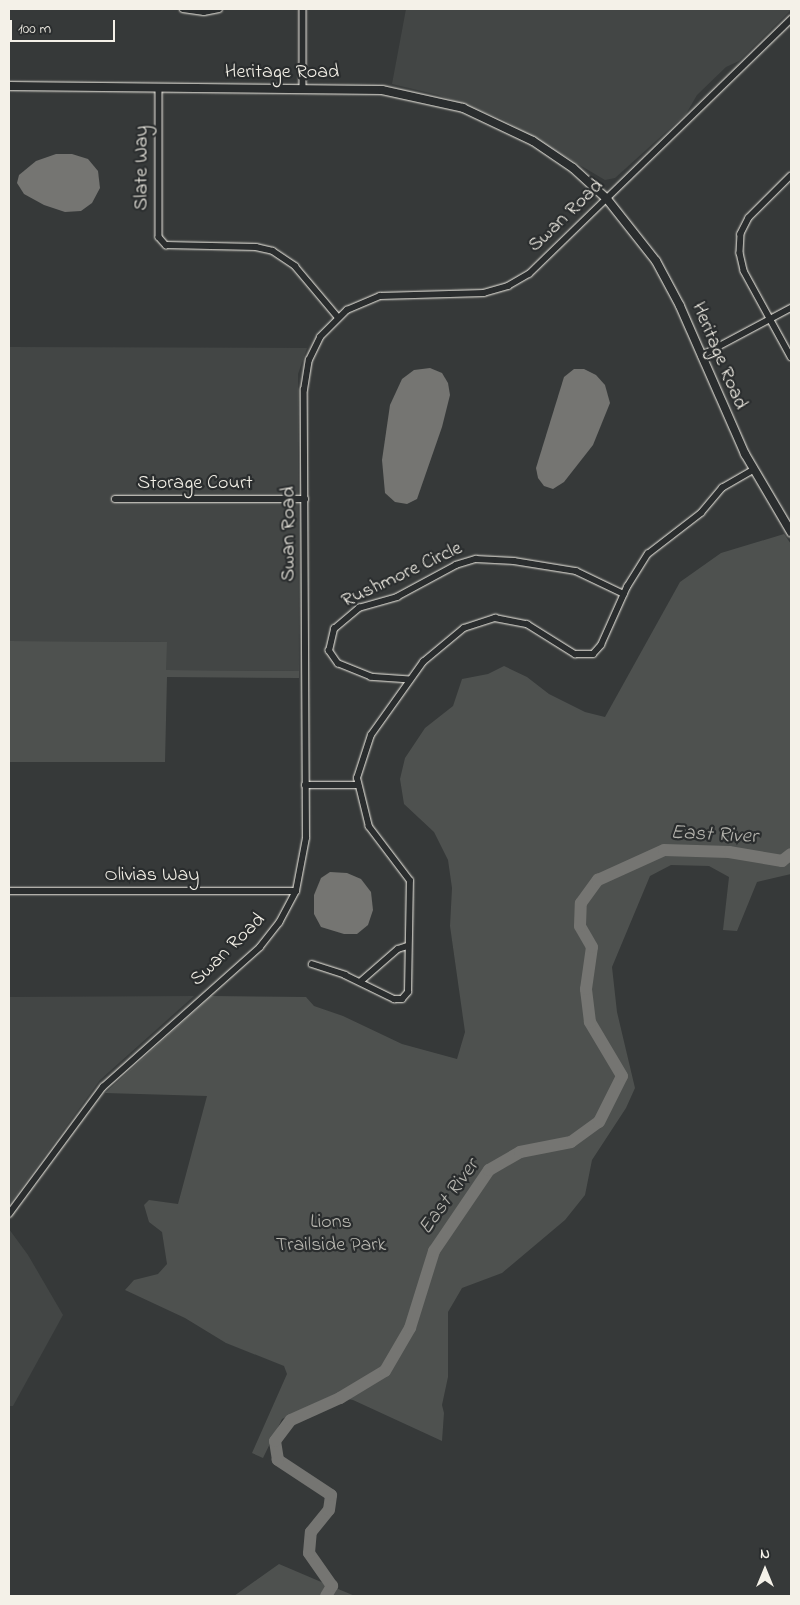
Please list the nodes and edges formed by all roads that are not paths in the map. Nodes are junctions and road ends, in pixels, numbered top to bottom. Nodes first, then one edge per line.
1 (183, 9) edge
2 (219, 9) edge
3 (303, 9) edge
4 (791, 19) edge
5 (9, 86) edge
6 (159, 87) junction
7 (303, 88) junction
8 (791, 176) edge
9 (607, 199) junction
10 (791, 308) edge
11 (338, 317) junction
12 (771, 319) junction
13 (701, 356) junction
14 (791, 357) edge
15 (753, 470) junction
16 (305, 499) junction
17 (116, 500) dead end
18 (791, 532) edge
19 (624, 594) junction
20 (410, 680) junction
21 (305, 785) junction
22 (357, 785) junction
23 (9, 891) edge
24 (296, 891) junction
25 (407, 946) junction
26 (312, 964) dead end
27 (360, 982) junction
28 (9, 1214) edge

1 - 2 street
3 - 7 street
4 - 9 street, Swan Road
5 - 6 main road, Heritage Road
6 - 7 main road, Heritage Road
6 - 11 street, Slate Way
7 - 9 main road, Heritage Road
8 - 12 street
9 - 11 street, Swan Road
9 - 13 main road, Heritage Road
10 - 12 street
11 - 16 street, Swan Road
12 - 13 street
12 - 14 street
13 - 15 main road, Heritage Road
15 - 18 main road, Heritage Road
15 - 19 street
16 - 17 street, Storage Court
16 - 21 street, Swan Road
19 - 20 street
19 - 20 street, Rushmore Circle
20 - 22 street
21 - 22 street
21 - 24 street, Swan Road
22 - 25 street
23 - 24 street, Olivias Way
24 - 28 street, Swan Road
25 - 27 street
25 - 27 street
26 - 27 street

